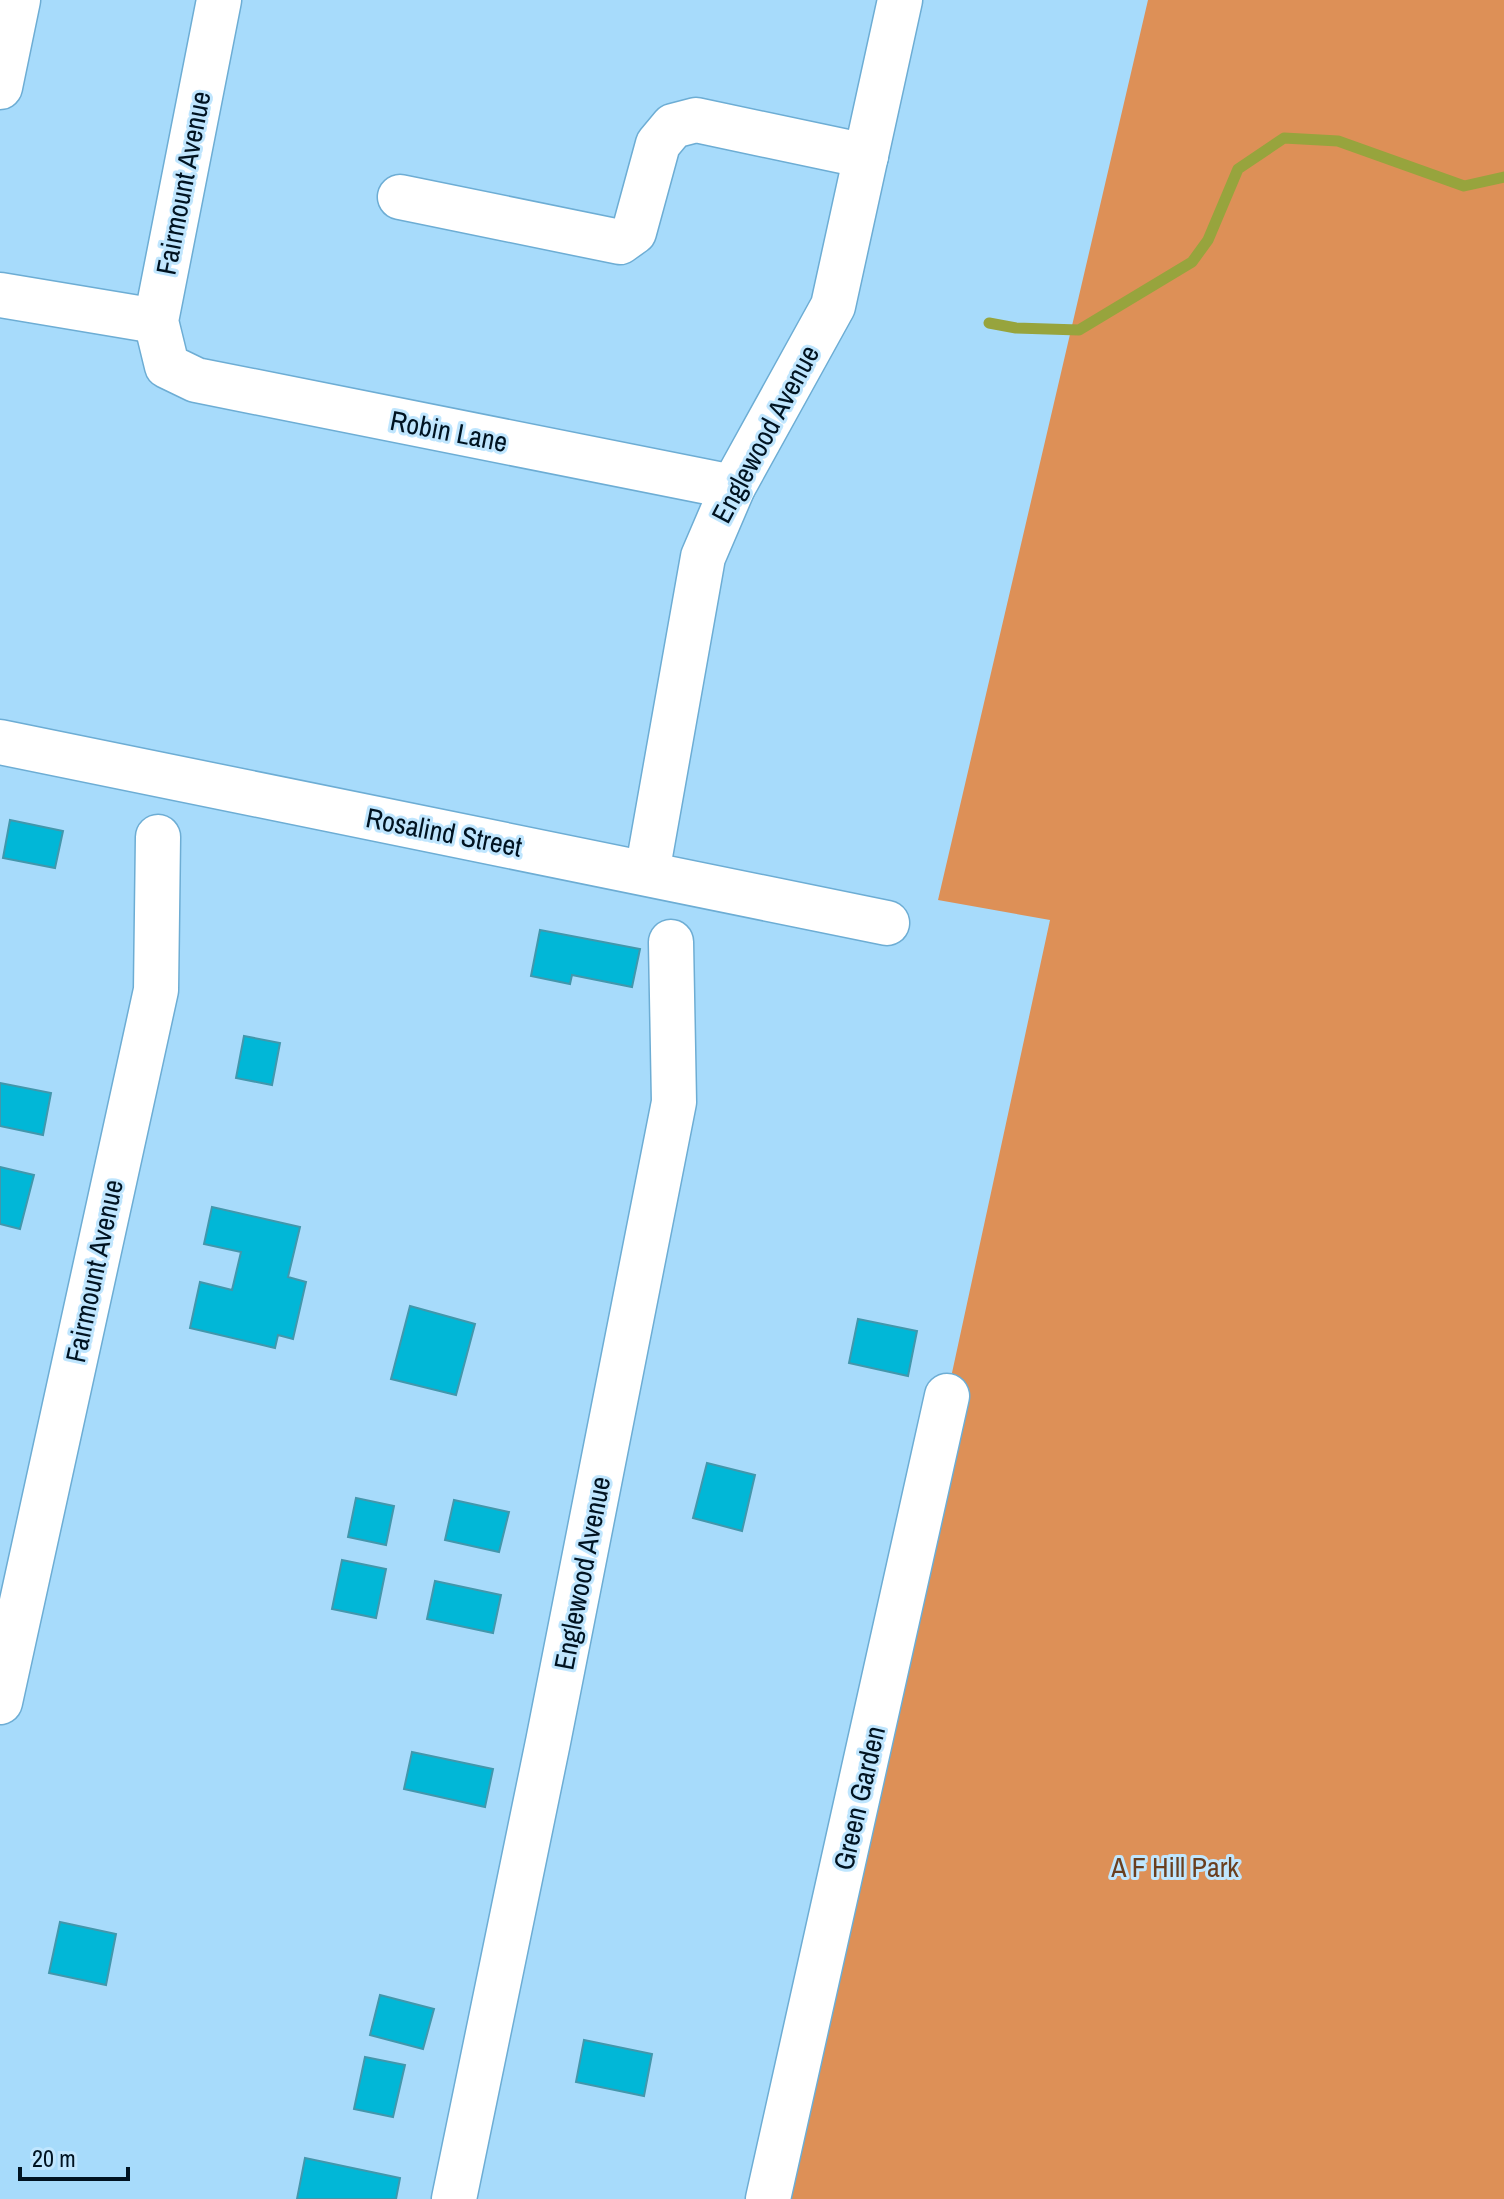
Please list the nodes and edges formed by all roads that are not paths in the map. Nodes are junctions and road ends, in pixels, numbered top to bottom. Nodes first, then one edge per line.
1 (18, 0) edge
2 (219, 0) edge
3 (900, 0) edge
4 (0, 87) edge
5 (866, 156) junction
6 (400, 197) dead end
7 (0, 295) edge
8 (156, 321) junction
9 (167, 366) joint
10 (733, 487) junction
11 (0, 742) edge
12 (158, 837) dead end
13 (647, 873) junction
14 (887, 923) dead end
15 (671, 942) dead end
16 (947, 1396) dead end
17 (0, 1702) edge
18 (454, 2199) edge
19 (768, 2199) edge

1 - 4 street
2 - 8 street, Fairmount Avenue
3 - 5 street, Englewood Avenue
5 - 6 street
5 - 10 street, Englewood Avenue
7 - 8 street
8 - 9 street, Fairmount Avenue
9 - 10 street, Robin Lane
10 - 13 street, Englewood Avenue
11 - 13 street, Rosalind Street
12 - 17 street, Fairmount Avenue
13 - 14 street, Rosalind Street
15 - 18 street, Englewood Avenue
16 - 19 street, Green Garden

